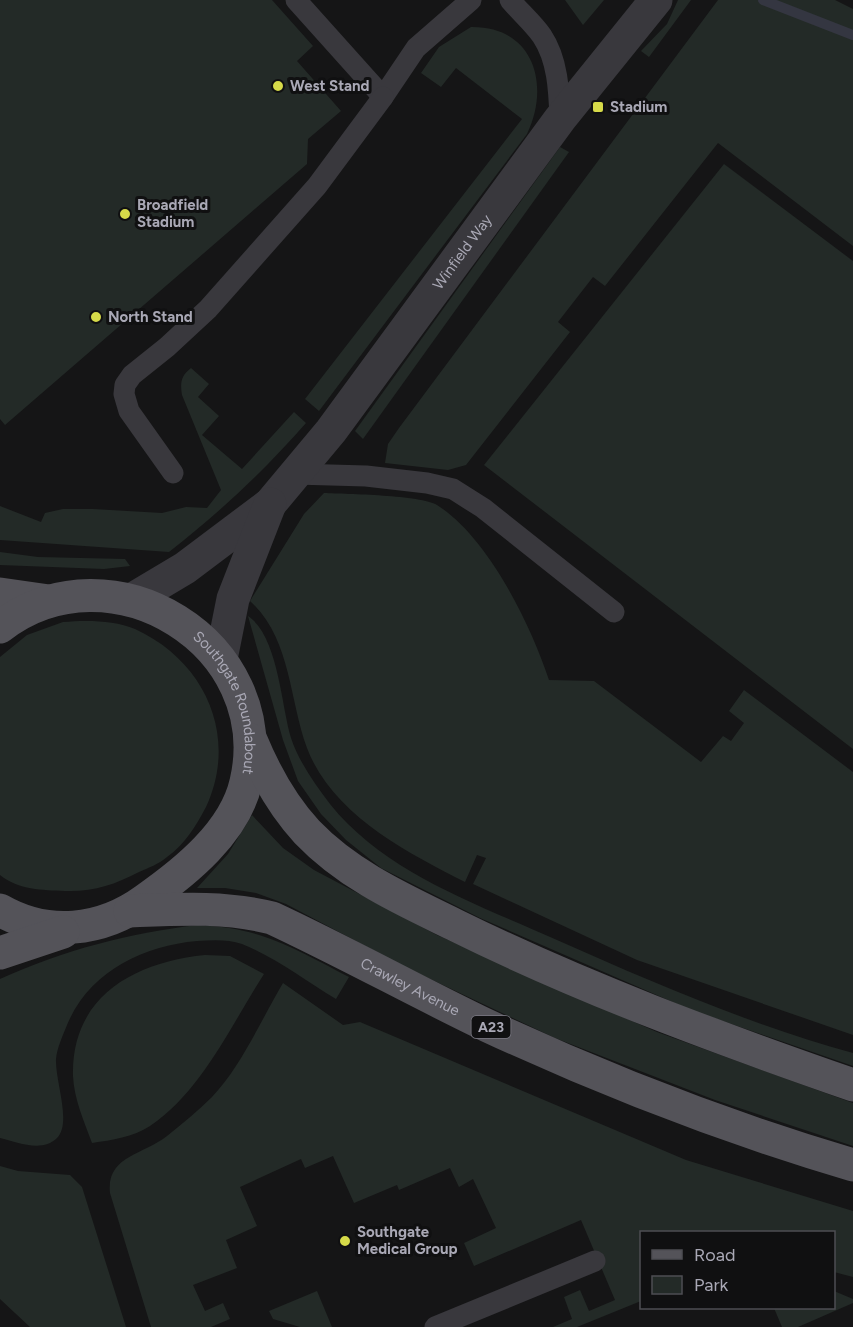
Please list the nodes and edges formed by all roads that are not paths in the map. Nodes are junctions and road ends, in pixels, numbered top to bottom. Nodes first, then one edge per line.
1 (296, 0) edge
2 (471, 0) edge
3 (510, 0) edge
4 (656, 0) edge
5 (382, 98) junction
6 (560, 119) junction
7 (173, 473) dead end
8 (295, 474) junction
9 (270, 504) junction
10 (0, 594) edge
11 (133, 599) junction
12 (49, 601) junction
13 (614, 612) dead end
14 (0, 627) edge
15 (221, 659) junction
16 (251, 740) junction
17 (0, 910) edge
18 (130, 911) junction
19 (82, 927) junction
20 (0, 953) edge
21 (853, 1085) edge
22 (853, 1165) edge
23 (595, 1261) dead end
24 (435, 1327) edge

1 - 5 lane
2 - 5 lane
3 - 6 lane
4 - 6 street, Winfield Way
5 - 7 lane
6 - 8 street, Winfield Way
8 - 9 street, Winfield Way
8 - 13 lane
9 - 11 street, Winfield Way
9 - 15 street, Winfield Way
10 - 12 main road
11 - 12 main road, Southgate Roundabout
11 - 15 main road, Southgate Roundabout
12 - 14 main road, Southgate Roundabout
15 - 16 main road, Southgate Roundabout
16 - 18 main road, Southgate Roundabout
16 - 21 main road
17 - 19 main road, Southgate Roundabout
18 - 19 main road, Southgate Roundabout
18 - 22 main road, Crawley Avenue / A23
19 - 20 main road
23 - 24 lane

